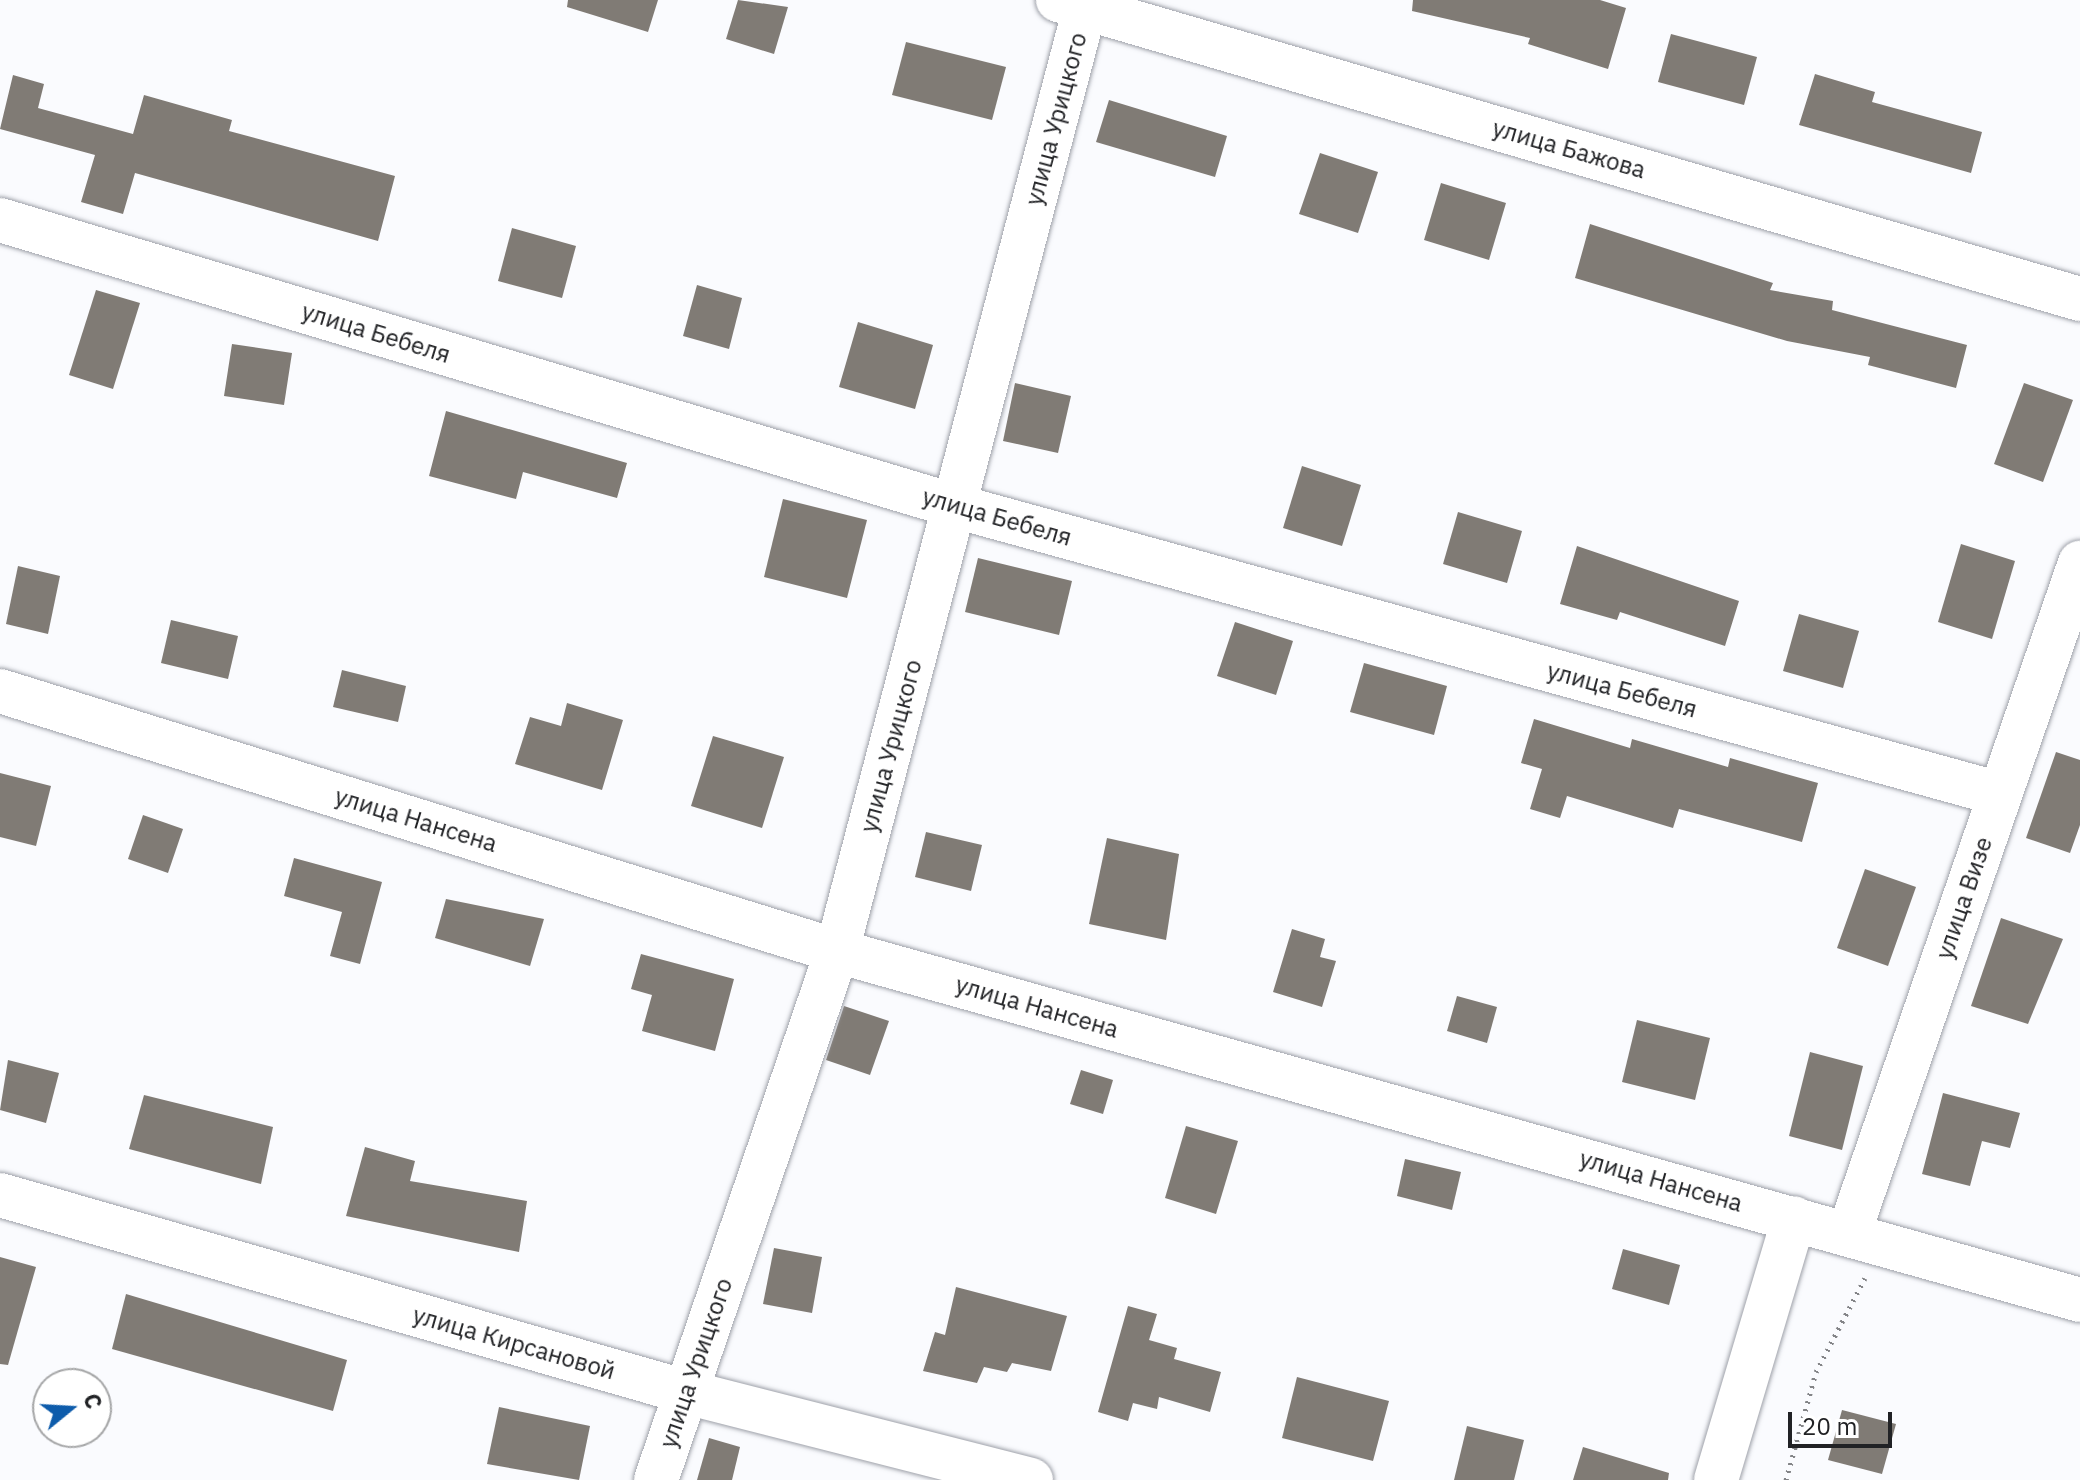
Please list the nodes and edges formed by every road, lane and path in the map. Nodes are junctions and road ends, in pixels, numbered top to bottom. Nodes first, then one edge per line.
1 (1077, 2) edge
2 (0, 220) edge
3 (2080, 299) edge
4 (955, 506) junction
5 (2080, 563) edge
6 (0, 691) edge
7 (2000, 794) junction
8 (837, 951) junction
9 (0, 1195) edge
10 (1794, 1218) junction
11 (1849, 1233) junction
12 (1868, 1274) dead end
13 (2080, 1300) edge
14 (686, 1392) junction
15 (656, 1480) edge
16 (1031, 1480) edge
17 (1716, 1480) edge
18 (1786, 1480) edge

1 - 3 street, улица Бажова
1 - 4 street, улица Урицкого
2 - 4 street, улица Бебеля
4 - 7 street, улица Бебеля
4 - 8 street, улица Урицкого
5 - 7 street, улица Визе
6 - 8 street, улица Нансена
7 - 11 street, улица Визе
8 - 10 street, улица Нансена
8 - 14 street, улица Урицкого
9 - 14 street, улица Кирсановой
10 - 11 street, улица Нансена
10 - 17 street
11 - 13 street, улица Нансена
12 - 18 path
14 - 15 street, улица Урицкого
14 - 16 street, улица Кирсановой

